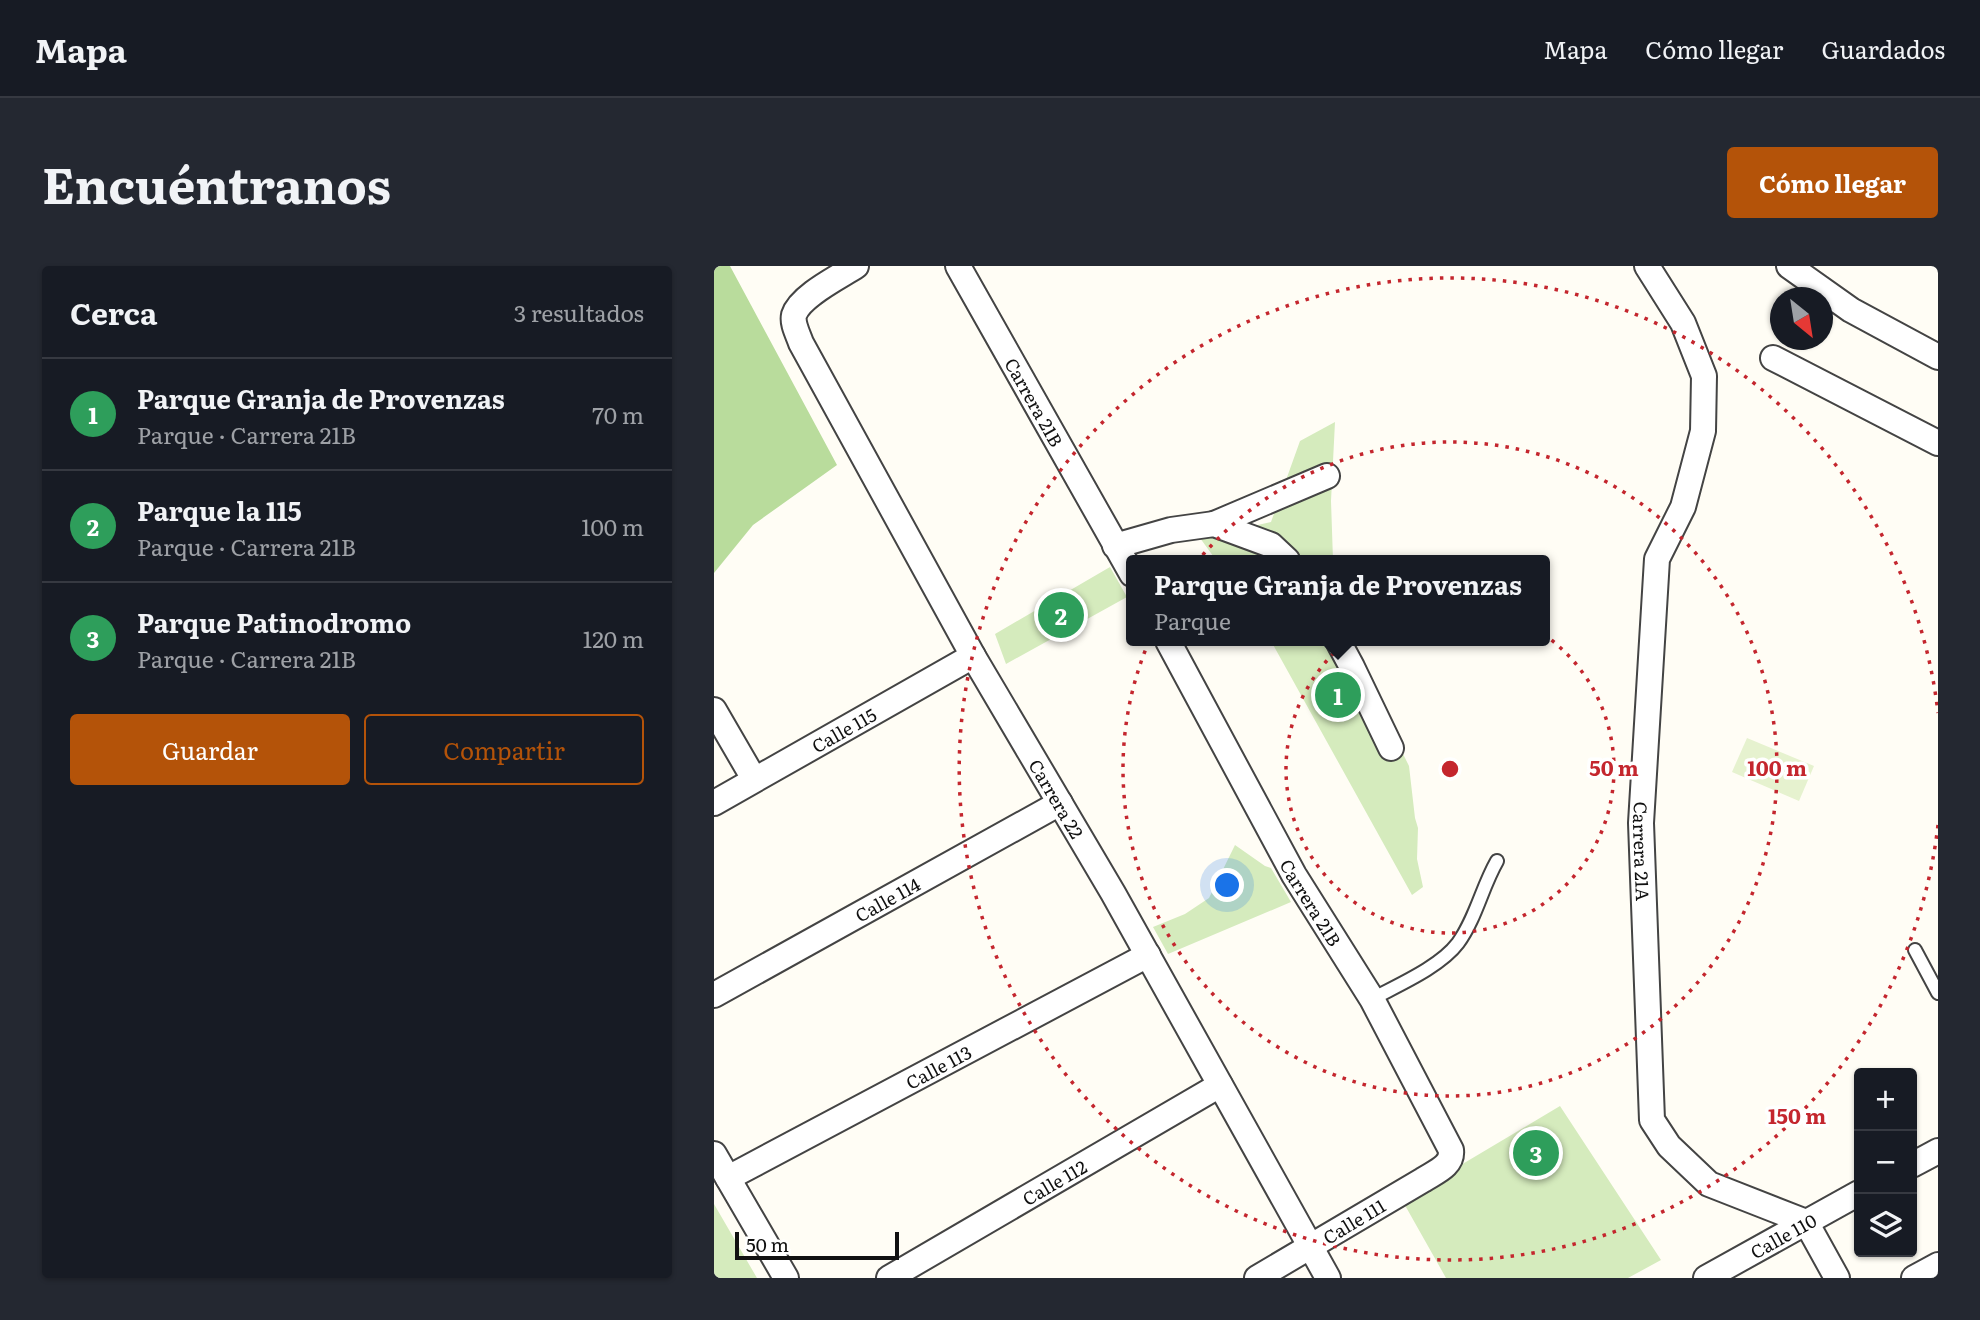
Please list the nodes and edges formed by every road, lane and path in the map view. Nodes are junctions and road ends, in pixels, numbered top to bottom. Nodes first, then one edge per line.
1 (856, 266) edge
2 (958, 266) edge
3 (1647, 266) edge
4 (1788, 266) edge
5 (1938, 357) edge
6 (1773, 358) dead end
7 (1938, 443) edge
8 (1327, 476) dead end
9 (1214, 524) junction
10 (1115, 546) junction
11 (1282, 555) edge
12 (1126, 564) edge
13 (1171, 646) edge
14 (1341, 646) edge
15 (974, 656) junction
16 (714, 710) edge
17 (1391, 748) dead end
18 (754, 779) junction
19 (714, 803) edge
20 (1060, 803) junction
21 (1497, 861) dead end
22 (1915, 950) dead end
23 (1148, 955) junction
24 (1938, 993) edge
25 (714, 995) edge
26 (1372, 999) junction
27 (1220, 1085) junction
28 (1938, 1151) edge
29 (714, 1154) edge
30 (1450, 1162) joint
31 (1917, 1162) edge
32 (727, 1178) junction
33 (1857, 1194) edge
34 (1806, 1222) junction
35 (1310, 1247) junction
36 (1938, 1265) edge
37 (786, 1278) edge
38 (889, 1278) edge
39 (1257, 1278) edge
40 (1328, 1278) edge
41 (1706, 1278) edge
42 (1837, 1278) edge
43 (1914, 1278) edge

1 - 15 street, Carrera 22
2 - 10 street, Carrera 21B
3 - 34 street, Carrera 21A
4 - 5 street
6 - 7 street
8 - 9 street
9 - 10 street
9 - 11 street
10 - 12 street, Carrera 21B
13 - 26 street, Carrera 21B
14 - 17 street
15 - 18 street, Calle 115
15 - 20 street, Carrera 22
16 - 18 street
18 - 19 street, Calle 115
20 - 23 street, Carrera 22
20 - 25 street, Calle 114
21 - 26 lane
22 - 24 lane
23 - 27 street, Carrera 22
23 - 32 street, Calle 113
26 - 30 street, Carrera 21B
27 - 35 street, Carrera 22
27 - 38 street, Calle 112
28 - 31 street
29 - 32 street
30 - 35 street, Calle 111
32 - 37 street
33 - 34 street, Calle 110
34 - 41 street, Calle 110
34 - 42 street
35 - 39 street, Calle 111
35 - 40 street, Carrera 22
36 - 43 street

